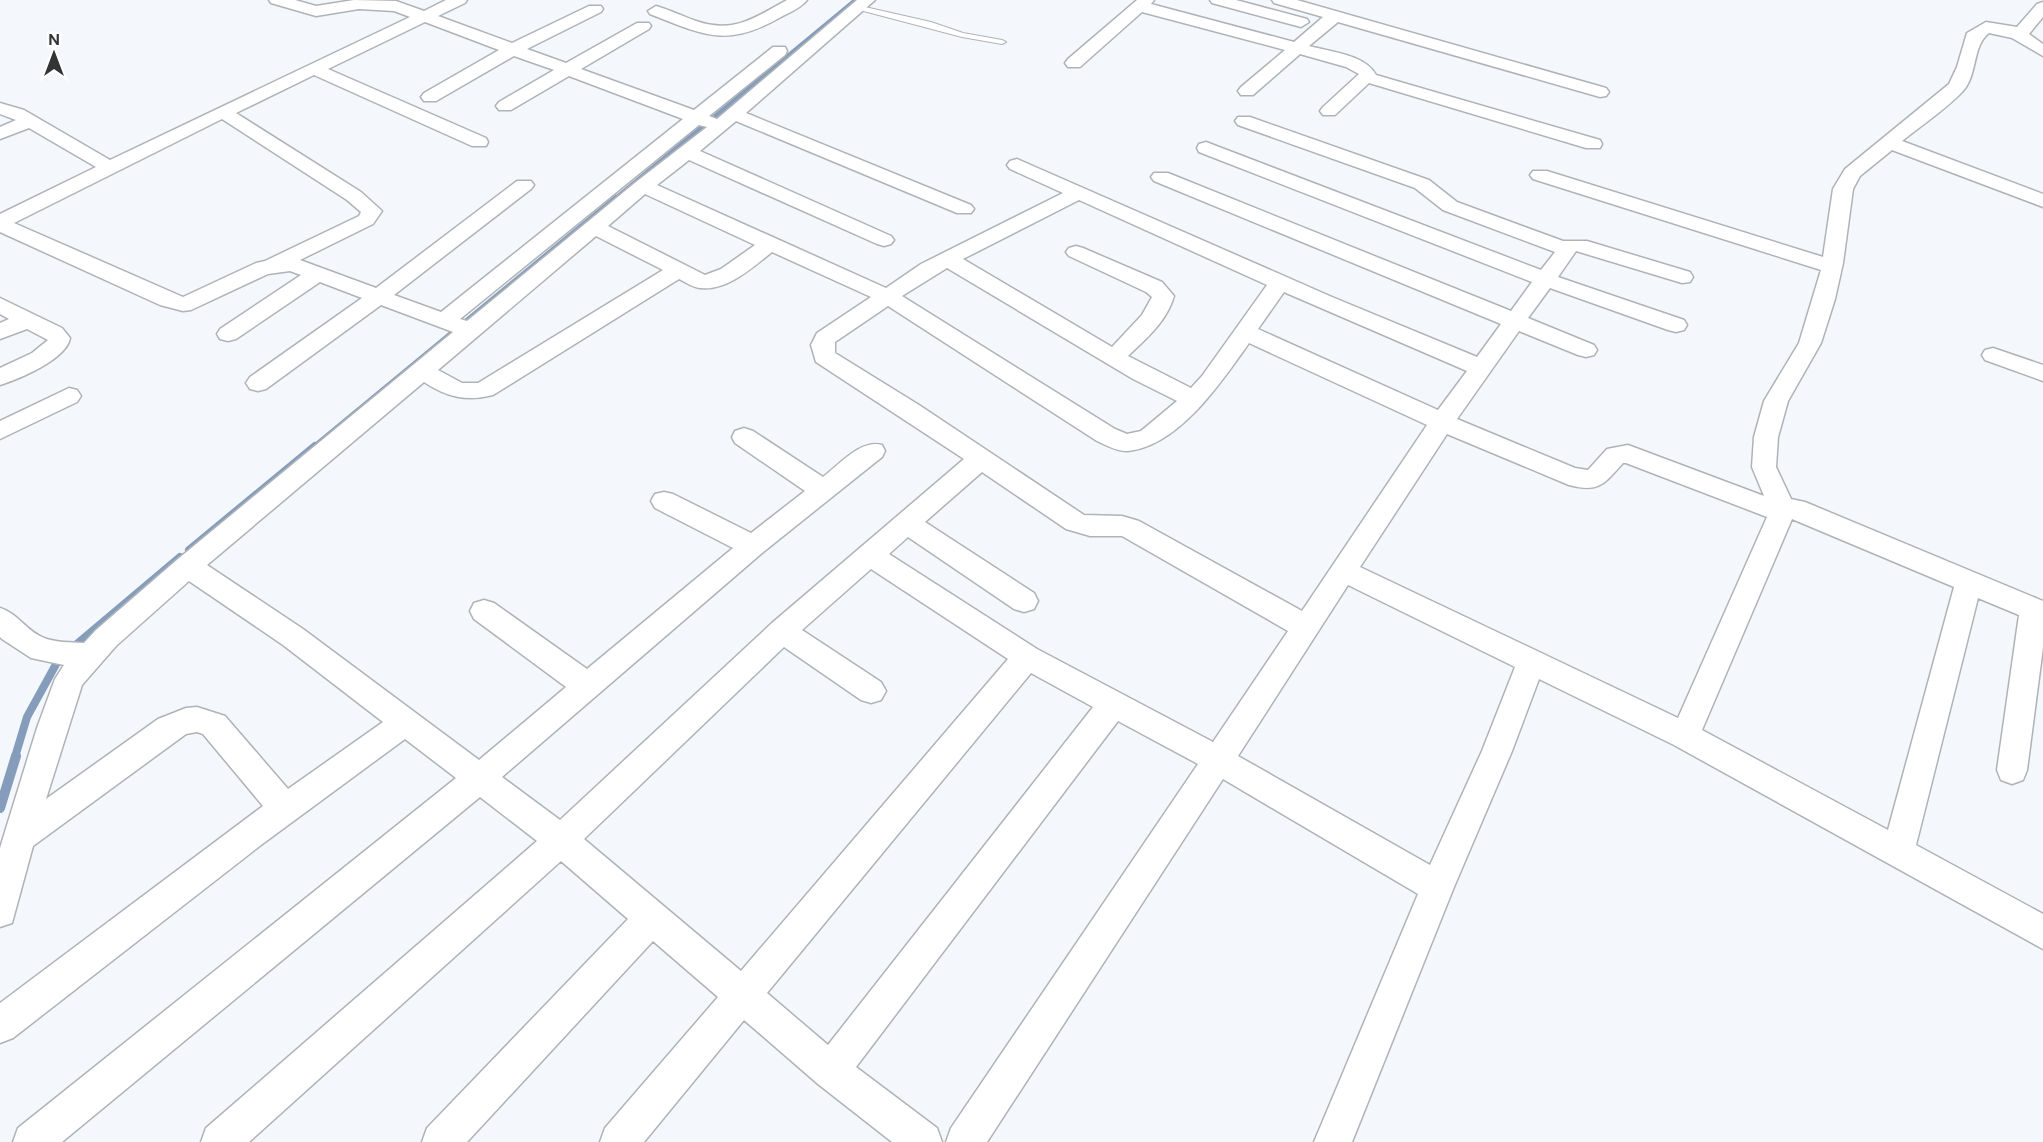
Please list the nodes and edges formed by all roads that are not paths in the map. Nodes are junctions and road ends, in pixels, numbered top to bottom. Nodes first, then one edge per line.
1 (277, 0) edge
2 (459, 0) edge
3 (799, 0) edge
4 (1218, 0) edge
5 (1280, 0) edge
6 (856, 2) edge
7 (1143, 3) edge
8 (2043, 7) edge
9 (595, 9) dead end
10 (656, 11) dead end
11 (1336, 15) junction
12 (427, 16) junction
13 (643, 26) dead end
14 (1321, 28) junction
15 (2016, 33) junction
16 (1002, 42) dead end
17 (1298, 47) junction
18 (515, 48) junction
19 (2043, 51) edge
20 (1074, 63) dead end
21 (314, 69) junction
22 (568, 71) junction
23 (1366, 77) junction
24 (1247, 91) dead end
25 (1599, 92) dead end
26 (430, 97) dead end
27 (505, 106) dead end
28 (0, 108) edge
29 (1329, 111) dead end
30 (223, 112) junction
31 (713, 120) junction
32 (30, 121) junction
33 (1245, 121) dead end
34 (0, 133) edge
35 (479, 142) dead end
36 (1888, 142) junction
37 (1593, 144) dead end
38 (1206, 148) dead end
39 (687, 152) junction
40 (1017, 165) dead end
41 (110, 168) junction
42 (1540, 175) dead end
43 (1161, 177) dead end
44 (524, 185) dead end
45 (643, 186) junction
46 (1078, 192) junction
47 (2043, 201) edge
48 (964, 208) dead end
49 (0, 223) edge
50 (594, 227) junction
51 (884, 240) dead end
52 (768, 245) junction
53 (1567, 249) junction
54 (1076, 252) dead end
55 (947, 259) junction
56 (272, 266) junction
57 (1832, 267) junction
58 (677, 271) junction
59 (317, 274) junction
60 (1682, 278) dead end
61 (1544, 279) junction
62 (1280, 282) junction
63 (379, 296) junction
64 (886, 296) junction
65 (0, 305) edge
66 (27, 320) junction
67 (1514, 322) junction
68 (1676, 324) dead end
69 (457, 326) junction
70 (1245, 332) junction
71 (0, 333) edge
72 (228, 334) dead end
73 (1586, 350) dead end
74 (1992, 355) dead end
75 (1114, 358) junction
76 (1482, 368) junction
77 (423, 371) junction
78 (2043, 373) edge
79 (0, 377) edge
80 (258, 383) dead end
81 (69, 396) dead end
82 (1194, 399) junction
83 (1442, 422) junction
84 (0, 431) edge
85 (744, 437) dead end
86 (873, 451) dead end
87 (981, 459) junction
88 (823, 490) junction
89 (664, 501) dead end
90 (1782, 510) junction
91 (907, 523) junction
92 (753, 546) junction
93 (870, 555) junction
94 (188, 566) junction
95 (1344, 570) junction
96 (1969, 581) junction
97 (1024, 601) dead end
98 (484, 611) dead end
99 (2039, 611) edge
100 (1306, 627) junction
101 (5, 631) edge
102 (782, 631) junction
103 (85, 655) junction
104 (1026, 657) junction
105 (1532, 660) junction
106 (586, 685) junction
107 (871, 691) dead end
108 (1112, 705) junction
109 (406, 722) junction
110 (1685, 736) junction
111 (1218, 760) junction
112 (2012, 770) dead end
113 (478, 779) junction
114 (285, 809) junction
115 (19, 837) junction
116 (561, 840) junction
117 (1898, 853) junction
118 (1437, 887) junction
119 (0, 911) edge
120 (651, 919) junction
121 (2043, 932) edge
122 (741, 995) junction
123 (0, 1025) edge
124 (831, 1071) junction
125 (32, 1142) edge
126 (220, 1142) edge
127 (441, 1142) edge
128 (619, 1142) edge
129 (922, 1142) edge
130 (965, 1142) edge
131 (1333, 1142) edge

1 - 12 street
2 - 12 street
3 - 10 street
4 - 14 street
5 - 11 street
6 - 16 lane
6 - 31 street
6 - 31 street
7 - 17 street
7 - 20 street
8 - 15 street
9 - 18 street
11 - 14 street
11 - 25 street
12 - 18 street
12 - 21 street
13 - 22 street
14 - 17 street
15 - 19 street
15 - 36 street
17 - 23 street
17 - 24 street
18 - 22 street
18 - 26 street
21 - 30 street
21 - 35 street
22 - 27 street
22 - 31 street
23 - 29 street
23 - 37 street
28 - 32 street
30 - 41 street
30 - 56 street
31 - 39 street
31 - 48 street
31 - 69 street
32 - 34 street
32 - 41 street
33 - 53 street
36 - 47 street
36 - 57 street
38 - 61 street
39 - 45 street
39 - 51 street
40 - 46 street
41 - 49 street
42 - 57 street
43 - 67 street
44 - 63 street
45 - 50 street
45 - 52 street
46 - 55 street
46 - 62 street
49 - 56 street
50 - 58 street
50 - 69 street
52 - 58 street
52 - 64 street
53 - 60 street
53 - 61 street
54 - 75 street
55 - 64 street
55 - 75 street
56 - 59 street
57 - 90 street
58 - 77 street
59 - 63 street
59 - 72 street
61 - 67 street
61 - 68 street
62 - 70 street
62 - 76 street
63 - 69 street
63 - 80 street
64 - 82 street
64 - 87 street
65 - 66 street
66 - 71 street
66 - 79 street
67 - 73 street
67 - 76 street
69 - 77 street
70 - 82 street
70 - 83 street
74 - 78 street
75 - 82 street
76 - 83 street
77 - 94 street
81 - 84 street
83 - 90 street
83 - 95 street
85 - 88 street
86 - 88 street
87 - 91 street
87 - 100 street
88 - 92 street
89 - 92 street
90 - 96 street
90 - 110 street
91 - 93 street
91 - 97 street
92 - 106 street
93 - 102 street
93 - 104 street
94 - 103 street
94 - 109 street
95 - 100 street
95 - 105 street
96 - 99 street
96 - 117 street
98 - 106 street
99 - 112 street
100 - 111 street
101 - 103 street
102 - 107 street
102 - 116 street
103 - 115 street
104 - 108 street
104 - 122 street
105 - 110 street
105 - 118 street
106 - 113 street
108 - 111 street
108 - 124 street
109 - 113 street
109 - 114 street
110 - 117 street
111 - 118 street
111 - 130 street
113 - 116 street
113 - 125 street
114 - 115 street
114 - 123 street
115 - 119 street
116 - 120 street
116 - 126 street
117 - 121 street
118 - 131 street
120 - 122 street
120 - 127 street
122 - 124 street
122 - 128 street
124 - 129 street

